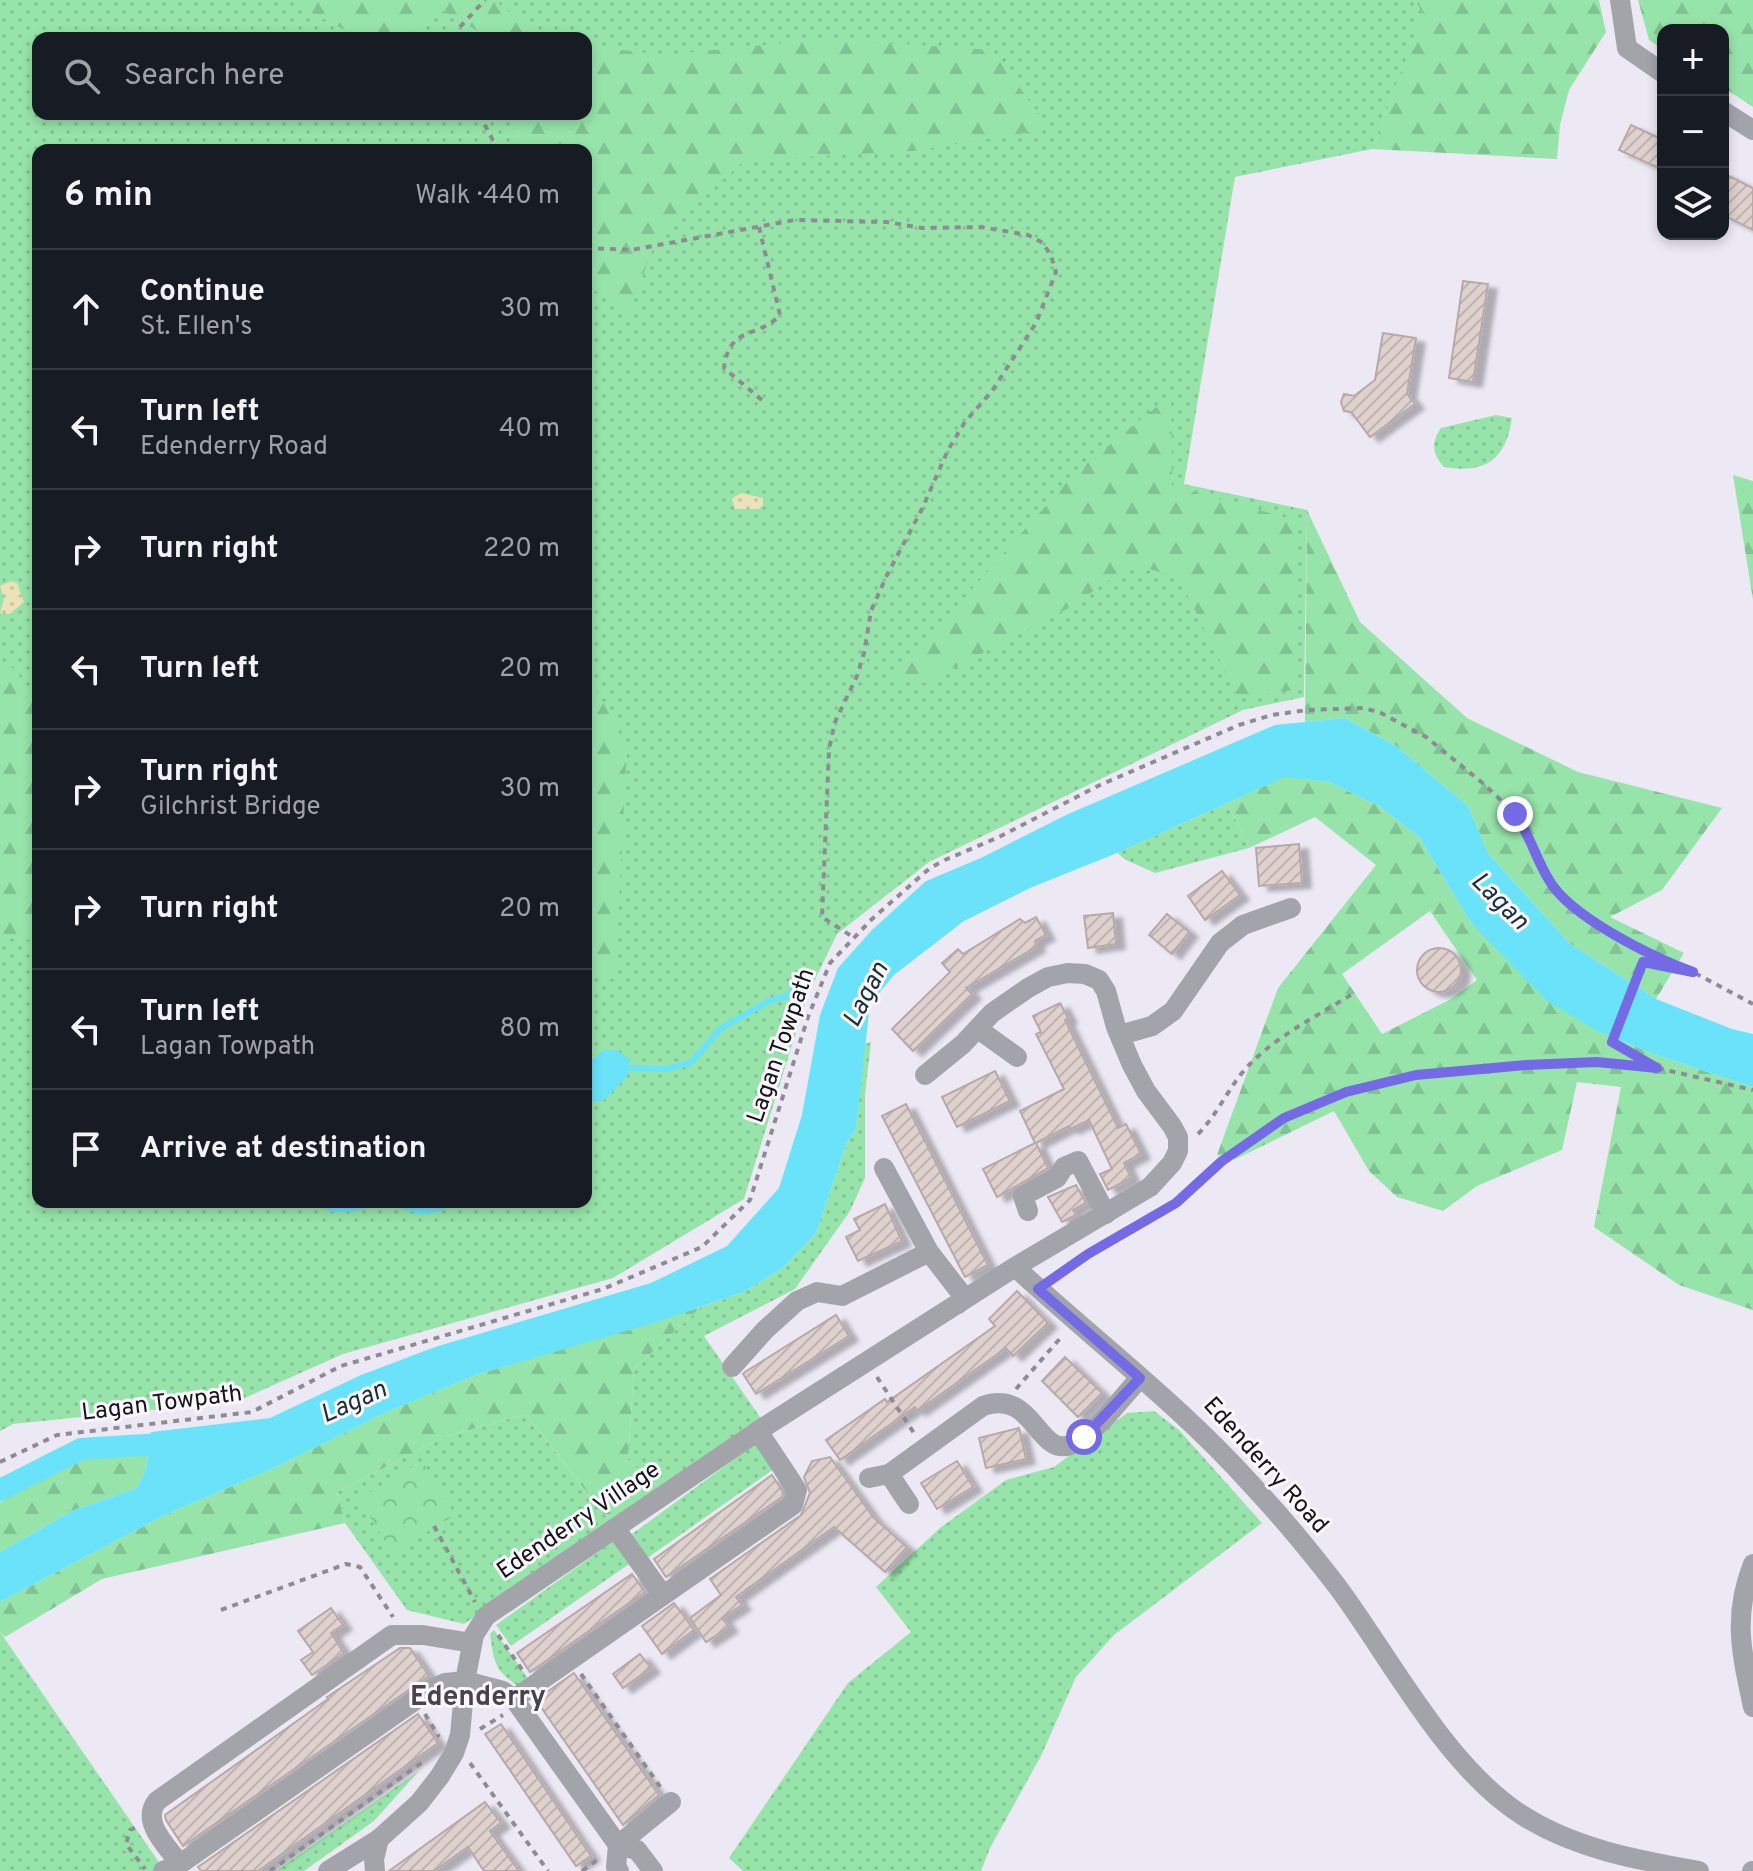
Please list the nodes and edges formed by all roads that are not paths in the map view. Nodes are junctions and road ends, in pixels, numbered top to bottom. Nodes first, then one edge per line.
1 (1620, 0) edge
2 (1657, 69) edge
3 (1729, 115) edge
4 (1753, 130) edge
5 (1291, 908) dead end
6 (978, 1029) junction
7 (1120, 1035) junction
8 (1017, 1057) dead end
9 (925, 1075) dead end
10 (884, 1168) dead end
11 (1028, 1211) dead end
12 (1106, 1214) junction
13 (929, 1252) junction
14 (1015, 1267) junction
15 (958, 1304) junction
16 (732, 1367) dead end
17 (1140, 1378) junction
18 (758, 1431) junction
19 (909, 1504) dead end
20 (615, 1528) junction
21 (1753, 1564) edge
22 (663, 1595) junction
23 (472, 1643) junction
24 (465, 1681) junction
25 (517, 1703) junction
26 (1753, 1707) edge
27 (671, 1802) road end
28 (379, 1839) junction
29 (618, 1845) junction
30 (172, 1868) edge
31 (328, 1871) edge
32 (375, 1871) edge
33 (619, 1871) edge
34 (653, 1871) edge
35 (1699, 1871) edge

1 - 2 street
3 - 4 street
5 - 7 street
6 - 7 street
6 - 8 street
6 - 9 street
7 - 12 street
10 - 13 street
11 - 12 street
12 - 14 street
13 - 15 street
13 - 16 street
14 - 15 street
14 - 17 street, Edenderry Road
15 - 18 street
17 - 19 street
17 - 35 street, Edenderry Road
18 - 20 street, Edenderry Village
18 - 22 street
20 - 22 street
20 - 23 street, Edenderry Village
21 - 26 street
22 - 25 street
23 - 24 street, Edenderry Village
23 - 30 street
24 - 25 street
24 - 28 street, Edenderry Village
24 - 30 street
25 - 29 street
27 - 29 street
28 - 31 street, Edenderry Village
28 - 32 street
29 - 33 street
29 - 34 street

